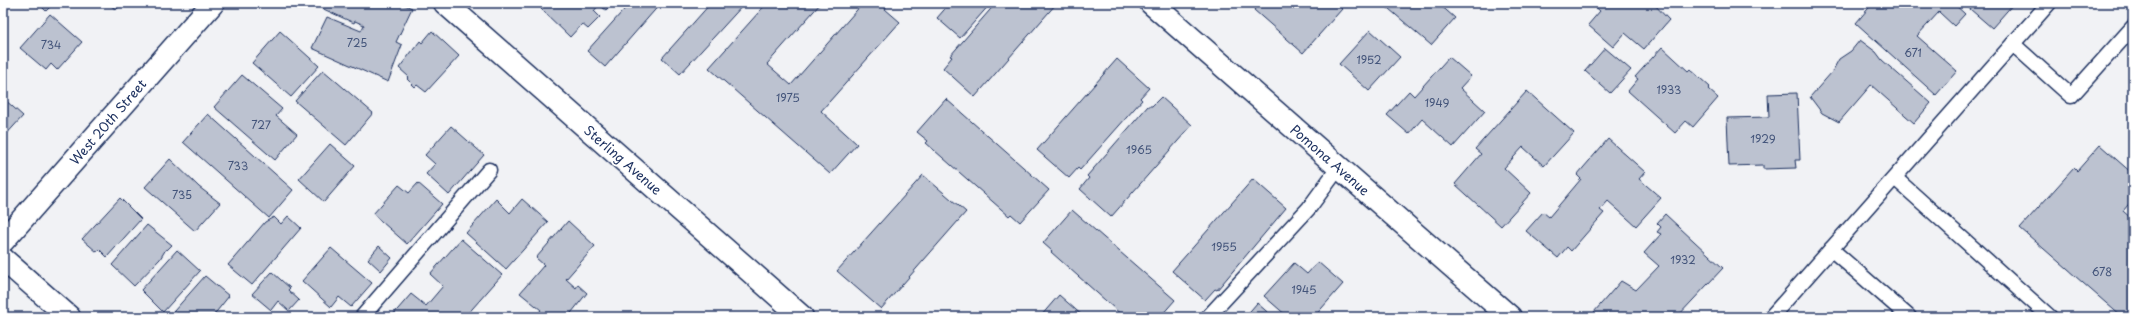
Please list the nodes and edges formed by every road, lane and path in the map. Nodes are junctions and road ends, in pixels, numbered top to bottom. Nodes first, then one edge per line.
1 (213, 3) edge
2 (445, 3) edge
3 (1151, 3) edge
4 (2049, 3) edge
5 (2133, 27) edge
6 (2013, 44) junction
7 (1339, 167) junction
8 (489, 170) dead end
9 (1895, 178) junction
10 (3, 241) edge
11 (1831, 249) junction
12 (3, 259) edge
13 (69, 317) edge
14 (362, 317) edge
15 (802, 317) edge
16 (1208, 317) edge
17 (1510, 317) edge
18 (1771, 317) edge
19 (1909, 317) edge
20 (2050, 317) edge

1 - 10 street, West 20th Street
2 - 15 street, Sterling Avenue
3 - 7 street, Pomona Avenue
4 - 6 lane
5 - 6 lane
6 - 9 lane
7 - 16 lane
7 - 17 street, Pomona Avenue
8 - 14 lane
9 - 11 lane
9 - 20 lane
11 - 18 lane
11 - 19 lane
12 - 13 street

